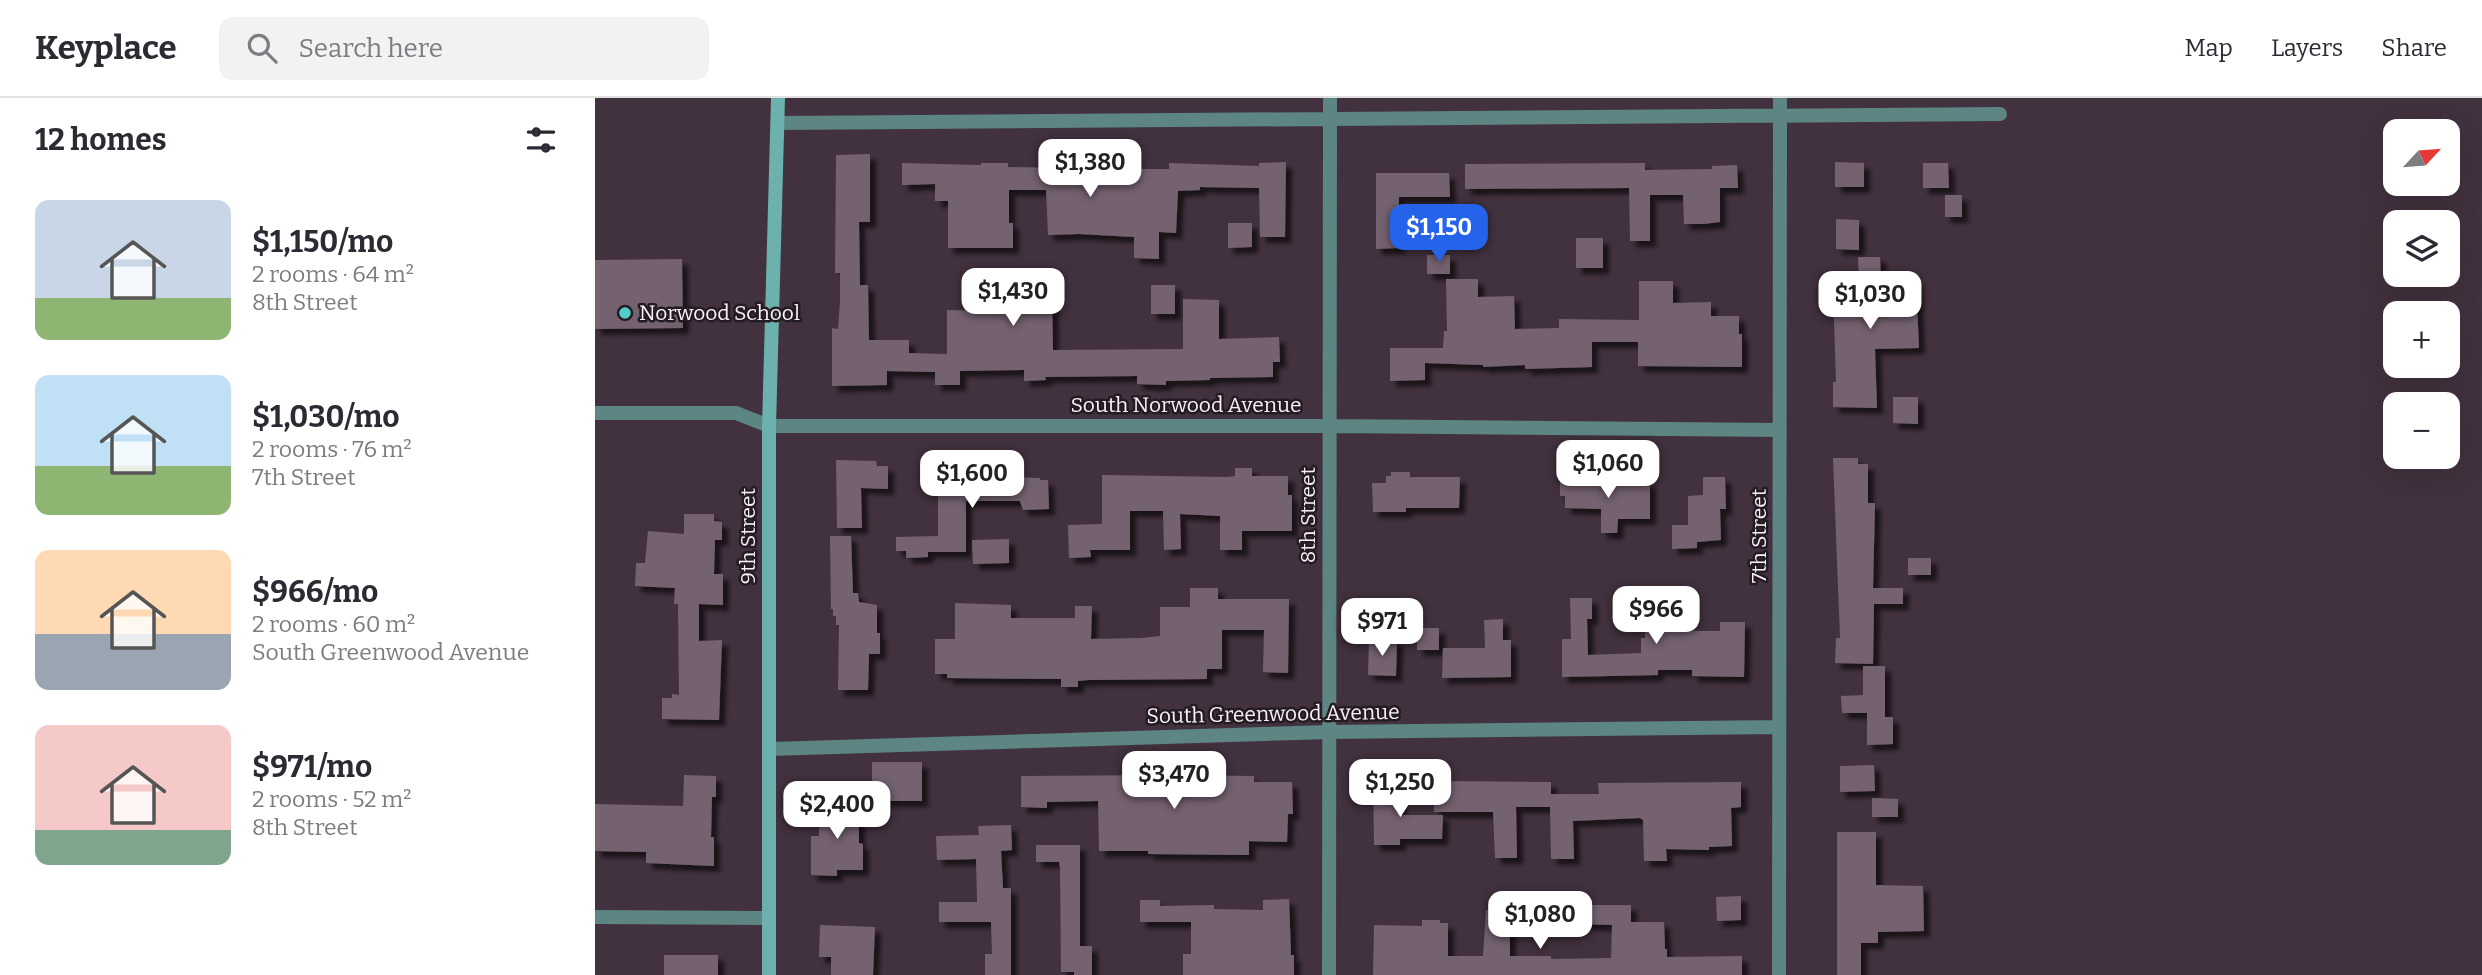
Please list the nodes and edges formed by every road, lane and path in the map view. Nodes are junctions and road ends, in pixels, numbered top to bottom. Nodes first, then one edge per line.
1 (778, 98) edge
2 (1331, 98) edge
3 (1780, 98) edge
4 (2000, 114) dead end
5 (1780, 116) junction
6 (1330, 119) junction
7 (778, 123) junction
8 (595, 413) edge
9 (769, 426) junction
10 (1330, 426) junction
11 (1780, 430) junction
12 (1779, 727) junction
13 (1329, 732) junction
14 (769, 749) junction
15 (595, 917) edge
16 (769, 918) junction
17 (769, 975) edge
18 (1329, 975) edge
19 (1779, 975) edge

1 - 7 street, 9th Street
2 - 6 street, 8th Street
3 - 5 street, 7th Street
4 - 5 street
5 - 6 street
5 - 11 street, 7th Street
6 - 7 street
6 - 10 street, 8th Street
7 - 9 street, 9th Street
8 - 9 street, South Norwood Avenue
9 - 10 street, South Norwood Avenue
9 - 14 street, 9th Street
10 - 11 street, South Norwood Avenue
10 - 13 street, 8th Street
11 - 12 street, 7th Street
12 - 13 street, South Greenwood Avenue
12 - 19 street, 7th Street
13 - 14 street, South Greenwood Avenue
13 - 18 street, 8th Street
14 - 16 street, 9th Street
15 - 16 street
16 - 17 street, 9th Street

